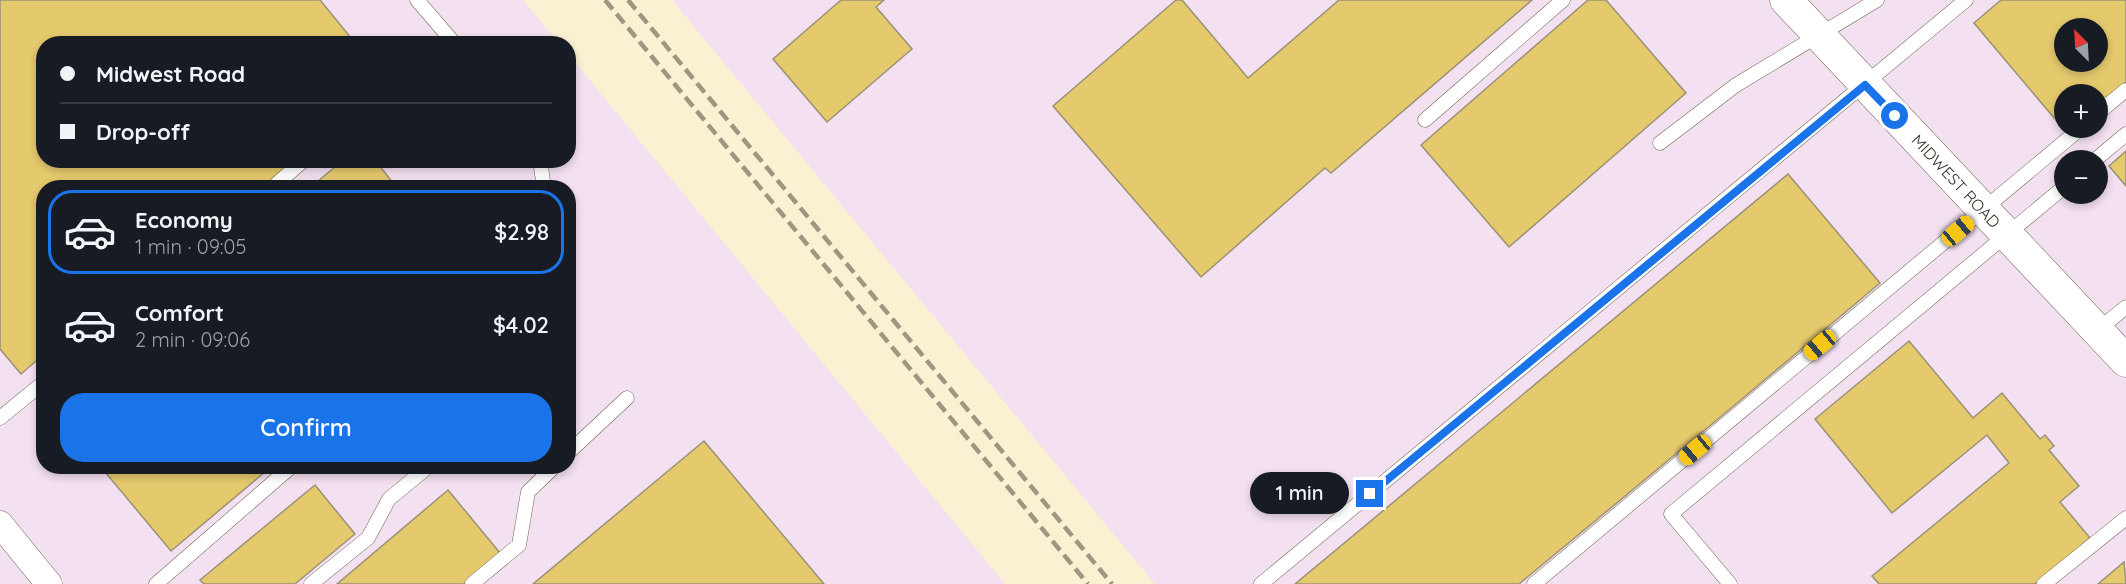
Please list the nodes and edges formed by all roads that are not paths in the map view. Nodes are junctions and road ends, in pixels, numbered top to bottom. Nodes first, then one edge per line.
1 (417, 0) edge
2 (1563, 0) edge
3 (1786, 0) edge
4 (1877, 0) edge
5 (1966, 0) edge
6 (445, 36) edge
7 (1821, 36) junction
8 (1865, 85) junction
9 (2126, 90) edge
10 (2108, 105) edge
11 (1425, 120) dead end
12 (2126, 134) edge
13 (2069, 138) edge
14 (1660, 143) dead end
15 (2107, 150) edge
16 (295, 168) edge
17 (281, 180) edge
18 (2054, 196) edge
19 (1983, 210) junction
20 (2008, 235) junction
21 (2126, 307) edge
22 (2098, 330) junction
23 (2126, 361) edge
24 (36, 389) edge
25 (627, 398) dead end
26 (0, 418) edge
27 (576, 446) edge
28 (283, 474) edge
29 (419, 474) edge
30 (547, 474) edge
31 (2126, 518) edge
32 (0, 524) edge
33 (49, 584) edge
34 (156, 584) edge
35 (311, 584) edge
36 (472, 584) edge
37 (1261, 584) edge
38 (1533, 584) edge
39 (1730, 584) edge
40 (2044, 584) edge

1 - 6 lane
2 - 11 lane
3 - 7 street, MIDWEST ROAD
4 - 7 lane
5 - 8 lane
7 - 8 street, MIDWEST ROAD
7 - 14 lane
8 - 19 street, MIDWEST ROAD
8 - 37 lane
9 - 10 lane
12 - 15 lane
13 - 19 lane
16 - 17 lane
18 - 20 lane
19 - 20 street, MIDWEST ROAD
19 - 38 lane
20 - 22 street, MIDWEST ROAD
20 - 39 lane
21 - 22 lane
22 - 23 street, MIDWEST ROAD
24 - 26 lane
25 - 27 lane
28 - 34 lane
29 - 35 lane
30 - 36 lane
31 - 40 lane
32 - 33 street

